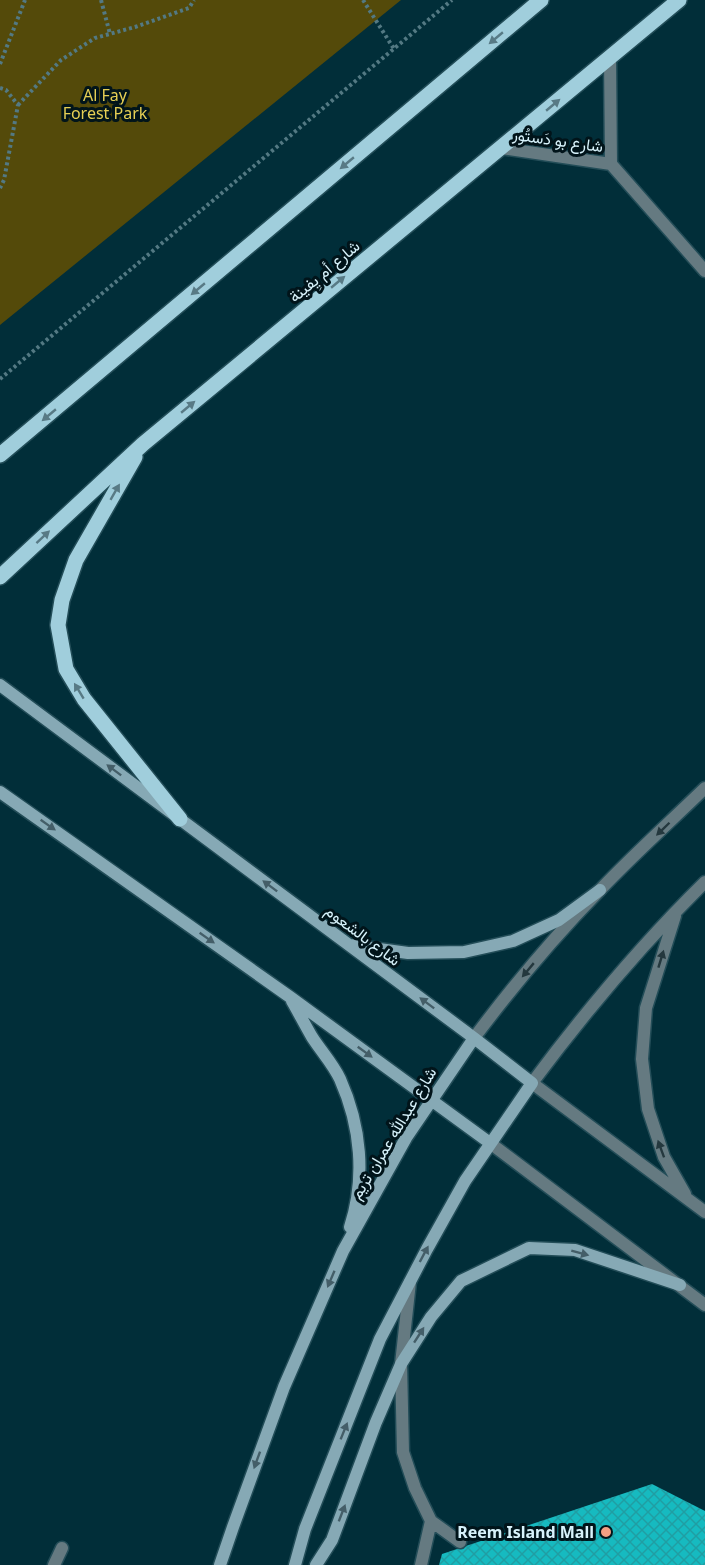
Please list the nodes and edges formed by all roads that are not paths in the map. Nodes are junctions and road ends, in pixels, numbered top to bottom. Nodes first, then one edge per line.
1 (541, 0) edge
2 (679, 0) edge
3 (610, 58) junction
4 (501, 148) junction
5 (611, 164) junction
6 (705, 271) edge
7 (143, 444) junction
8 (0, 455) edge
9 (0, 577) edge
10 (0, 685) edge
11 (705, 788) edge
12 (0, 792) edge
13 (180, 819) junction
14 (705, 882) edge
15 (600, 890) junction
16 (676, 911) junction
17 (348, 945) junction
18 (290, 997) junction
19 (474, 1038) junction
20 (532, 1083) junction
21 (431, 1100) junction
22 (490, 1143) junction
23 (688, 1201) junction
24 (705, 1212) edge
25 (343, 1251) junction
26 (410, 1281) junction
27 (680, 1285) junction
28 (705, 1305) edge
29 (401, 1364) junction
30 (431, 1521) junction
31 (460, 1542) dead end
32 (62, 1548) dead end
33 (54, 1565) edge
34 (220, 1565) edge
35 (295, 1565) edge
36 (316, 1565) edge
37 (421, 1565) edge

1 -> 8 main road
2 - 3 main road, شارع أم يِفينة
4 -> 3 main road, شارع أم يِفينة
3 - 5 street, شارع بو دَستُور
4 - 5 street, شارع بو دَستُور
7 -> 4 main road, شارع أم يِفينة
5 - 6 street, شارع بو دَستُور
9 -> 7 main road, شارع أم يِفينة
13 -> 7 main road
13 -> 10 main road, شارع بالشعوم
11 -> 15 street, شارع عبدالله عمران تريم
12 -> 18 main road
17 -> 13 main road, شارع بالشعوم
14 - 16 street
15 - 17 main road
15 -> 19 street, شارع عبدالله عمران تريم
16 - 20 street
23 -> 16 street
19 -> 17 main road, شارع بالشعوم
18 -> 21 main road
18 - 25 main road
19 - 20 main road, شارع بالشعوم
19 - 21 main road, شارع عبدالله عمران تريم
20 - 22 main road
20 - 23 street, شارع بالشعوم
21 - 22 main road
21 - 25 main road, شارع عبدالله عمران تريم
26 -> 22 main road
22 - 27 street
23 - 24 street, شارع بالشعوم
25 -> 34 main road, شارع عبدالله عمران تريم
26 - 29 street
35 -> 26 main road
27 - 28 street
29 -> 27 main road
29 - 30 street
36 -> 29 main road
30 - 31 street
30 - 37 street
32 - 33 street

